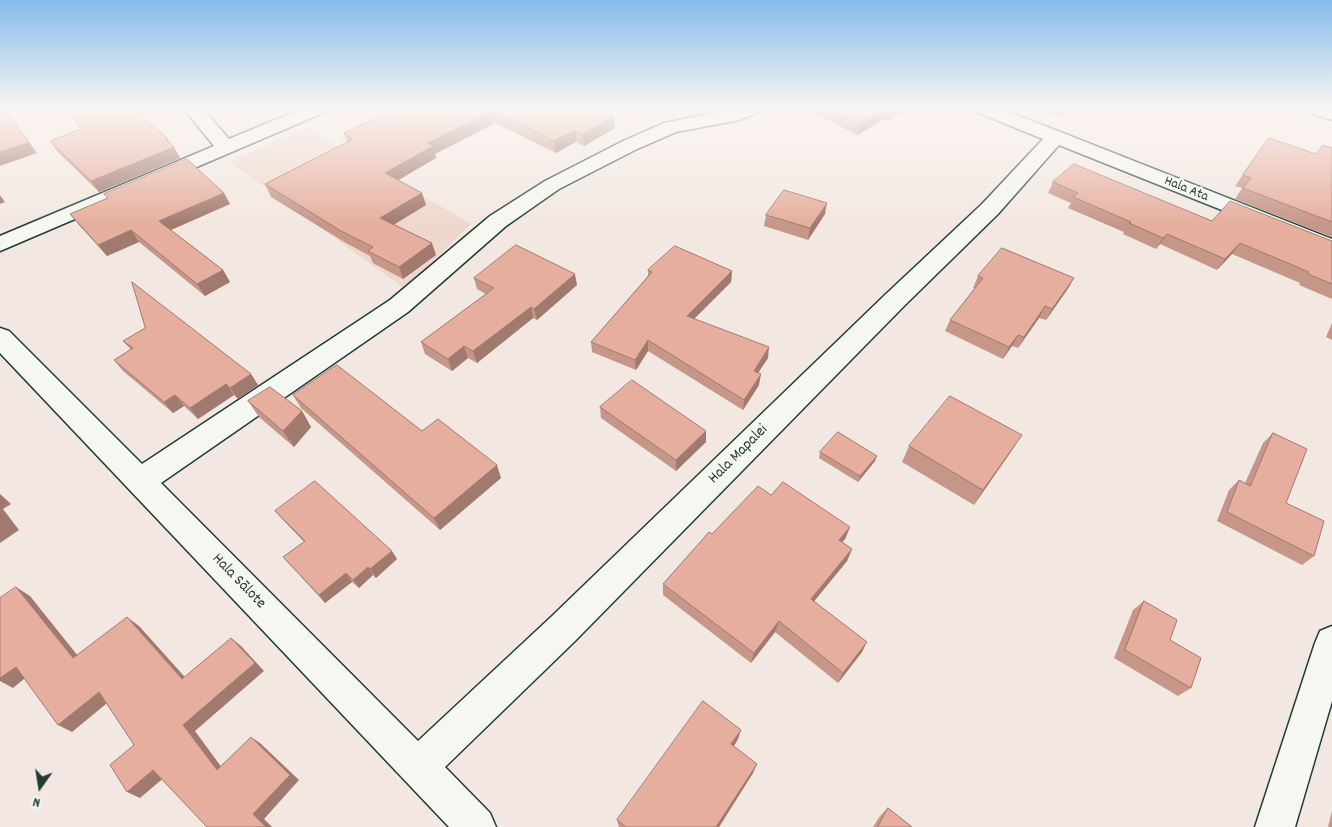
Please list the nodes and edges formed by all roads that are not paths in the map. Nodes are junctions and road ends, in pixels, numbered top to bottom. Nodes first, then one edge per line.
1 (226, 148) edge
2 (625, 148) edge
3 (1046, 148) edge
4 (1079, 148) edge
5 (0, 244) edge
6 (1332, 247) edge
7 (0, 337) edge
8 (140, 481) junction
9 (1332, 643) edge
10 (418, 767) junction
11 (476, 827) edge
12 (1275, 827) edge

1 - 5 street
2 - 8 street
3 - 10 street, Hala Mapalei
4 - 6 street, Hala Ata
7 - 8 street, Hala Sālote
8 - 10 street, Hala Sālote
9 - 12 street
10 - 11 street, Hala Sālote

